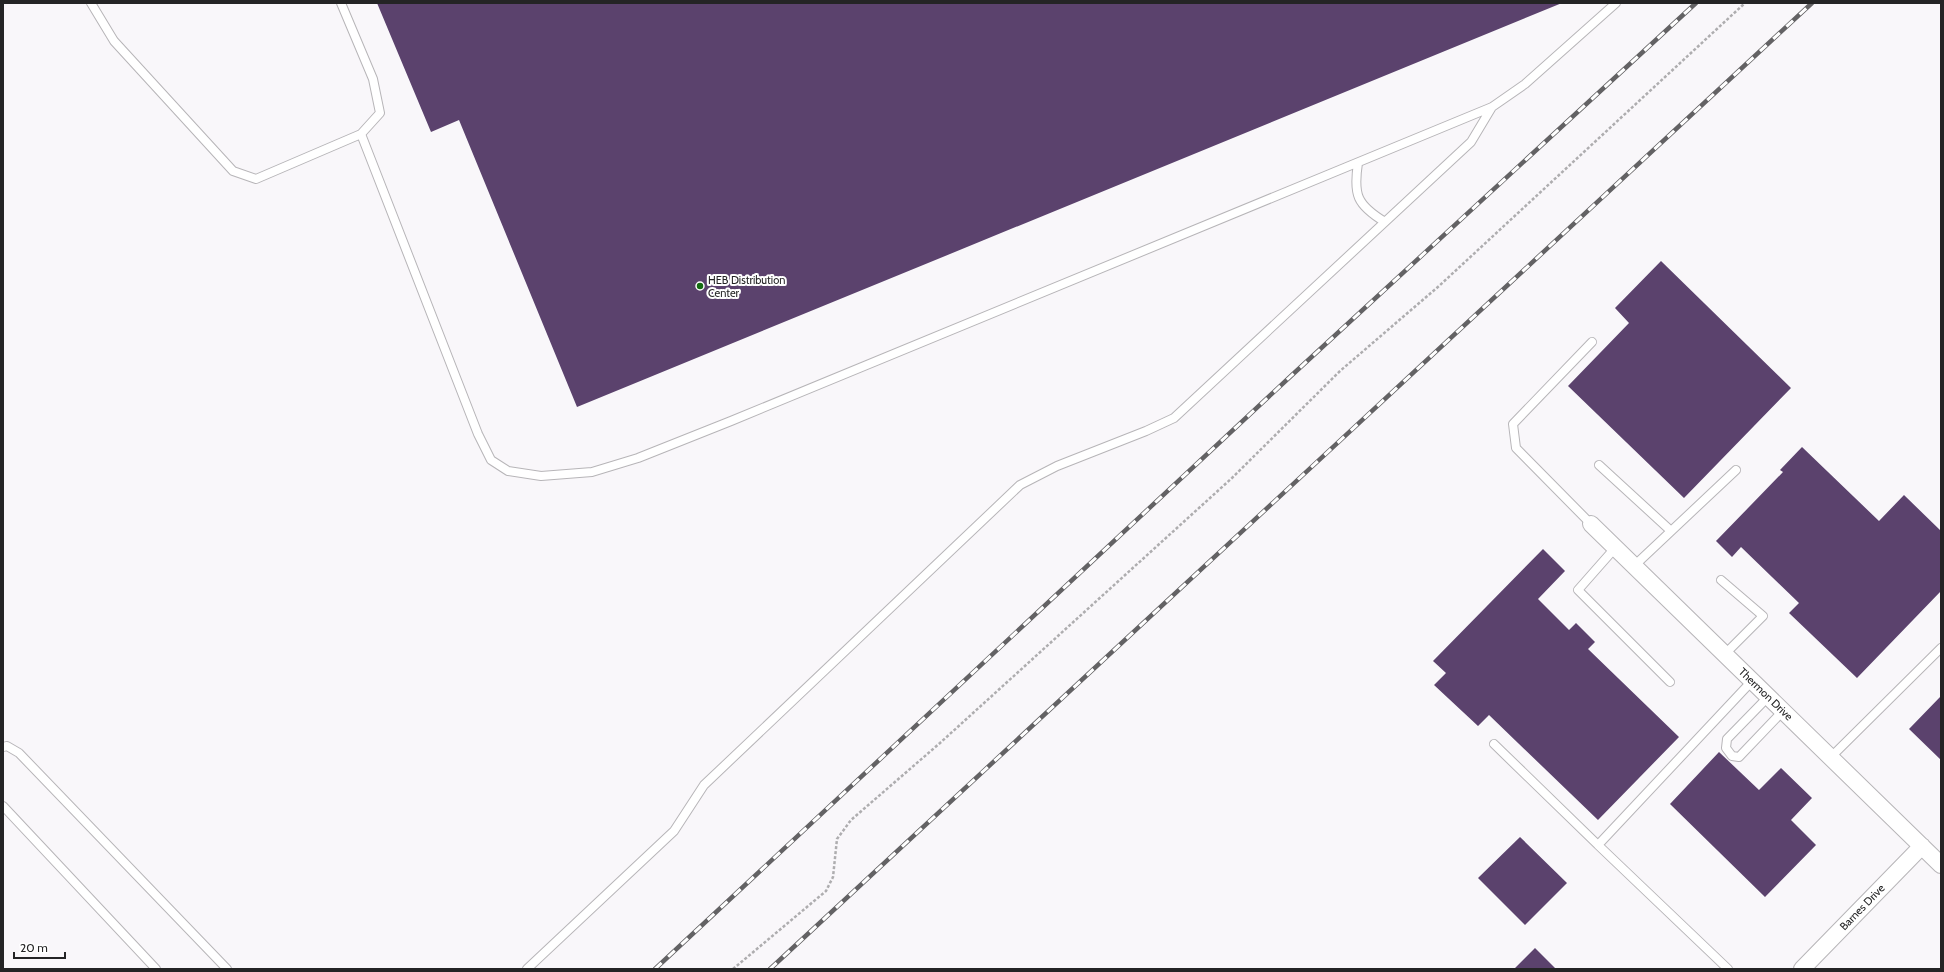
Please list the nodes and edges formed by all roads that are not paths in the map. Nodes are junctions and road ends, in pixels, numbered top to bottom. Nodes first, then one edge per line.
1 (91, 3) edge
2 (341, 3) edge
3 (1616, 3) edge
4 (1492, 107) junction
5 (361, 134) junction
6 (1358, 163) junction
7 (1385, 222) junction
8 (1592, 342) dead end
9 (1599, 465) dead end
10 (1736, 470) dead end
11 (1590, 524) joint
12 (1671, 531) junction
13 (1616, 548) junction
14 (1634, 566) junction
15 (1721, 580) dead end
16 (1941, 648) edge
17 (1725, 654) junction
18 (1752, 681) junction
19 (1670, 682) dead end
20 (1768, 697) junction
21 (1783, 711) junction
22 (1494, 744) dead end
23 (3, 747) edge
24 (1830, 757) junction
25 (3, 806) edge
26 (1598, 845) junction
27 (1922, 846) junction
28 (1941, 865) edge
29 (156, 969) edge
30 (227, 969) edge
31 (527, 969) edge
32 (1728, 969) edge
33 (1802, 969) edge

1 - 5 lane
2 - 5 lane
3 - 4 lane
4 - 6 lane
4 - 7 lane
5 - 6 lane
6 - 7 lane
7 - 31 lane
8 - 11 lane
9 - 12 lane
10 - 12 lane
11 - 13 street, Thermon Drive
12 - 14 lane
13 - 14 street, Thermon Drive
13 - 19 lane
14 - 17 street, Thermon Drive
15 - 17 lane
16 - 24 lane
17 - 18 street, Thermon Drive
18 - 20 street, Thermon Drive
18 - 26 lane
20 - 21 street, Thermon Drive
20 - 21 lane
21 - 24 street, Thermon Drive
22 - 26 lane
23 - 30 lane
24 - 27 street, Thermon Drive
25 - 29 lane
26 - 32 lane
27 - 28 street, Thermon Drive
27 - 33 street, Barnes Drive

